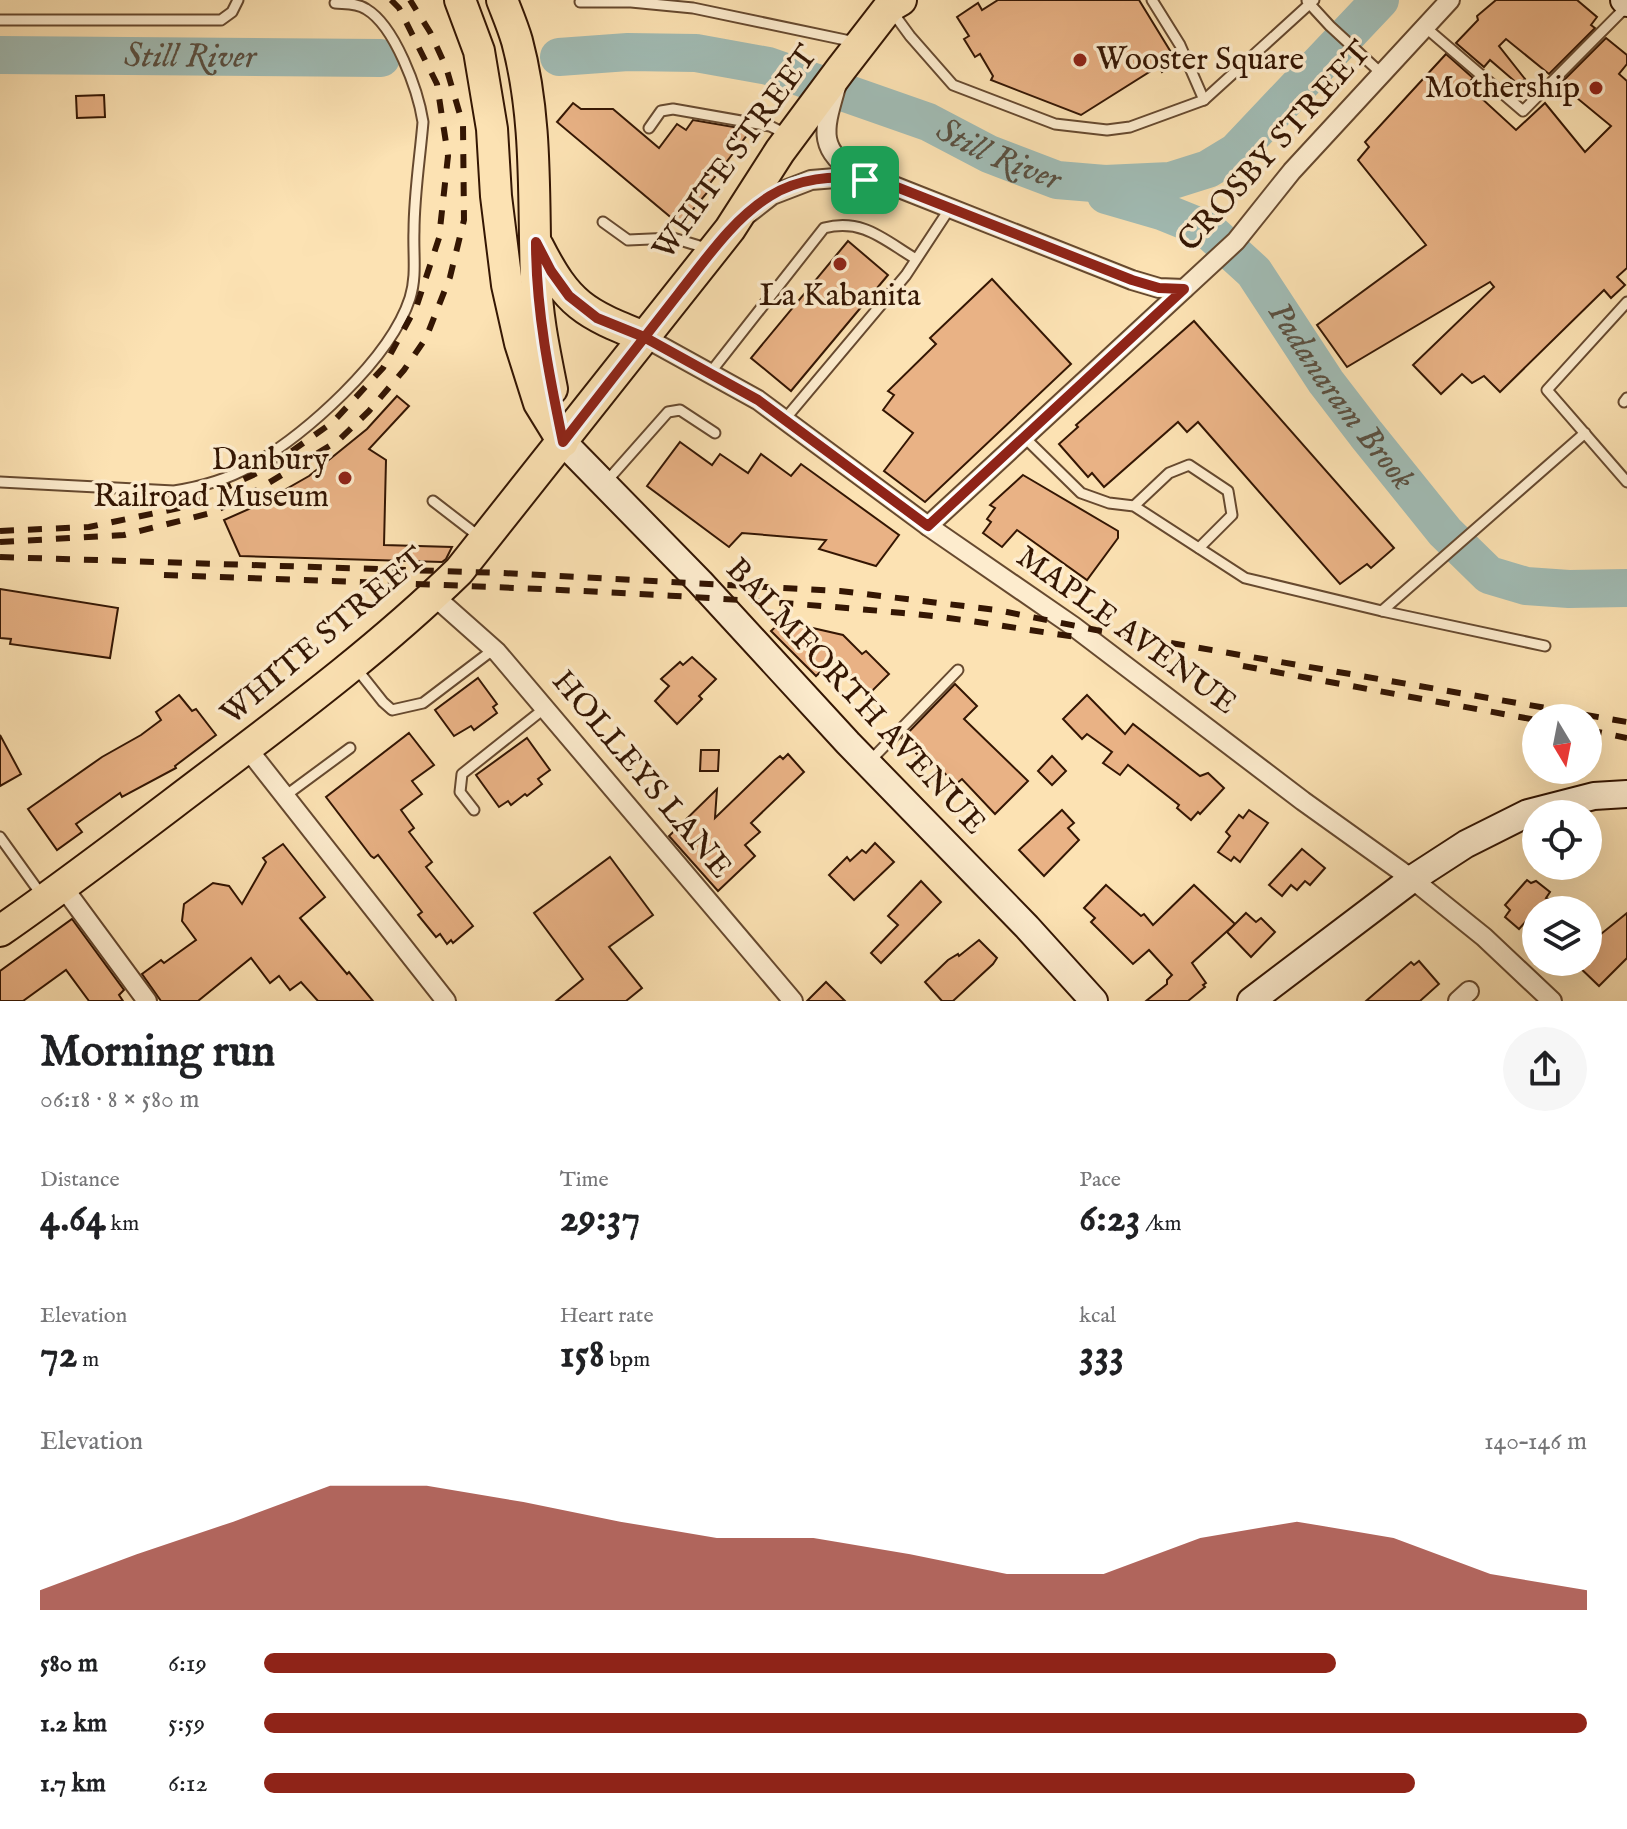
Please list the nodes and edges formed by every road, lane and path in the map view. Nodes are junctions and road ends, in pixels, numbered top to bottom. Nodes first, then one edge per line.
1 (238, 0) edge
2 (460, 0) edge
3 (502, 0) edge
4 (1152, 0) edge
5 (1450, 0) edge
6 (580, 2) dead end
7 (892, 2) edge
8 (1310, 2) edge
9 (335, 3) dead end
10 (1626, 3) edge
11 (0, 20) edge
12 (1425, 27) junction
13 (851, 57) junction
14 (1382, 74) junction
15 (1204, 100) junction
16 (806, 126) junction
17 (649, 128) dead end
18 (865, 180) junction
19 (950, 208) junction
20 (603, 222) dead end
21 (722, 239) junction
22 (536, 242) junction
23 (916, 259) junction
24 (1191, 283) junction
25 (1627, 302) edge
26 (644, 337) junction
27 (710, 373) junction
28 (785, 419) junction
29 (715, 433) dead end
30 (1585, 433) junction
31 (1024, 437) junction
32 (563, 442) junction
33 (0, 482) edge
34 (1627, 482) edge
35 (604, 484) junction
36 (433, 501) dead end
37 (1134, 506) junction
38 (928, 526) junction
39 (484, 540) junction
40 (1199, 548) junction
41 (435, 597) junction
42 (1382, 611) junction
43 (1545, 646) dead end
44 (494, 649) junction
45 (353, 665) junction
46 (958, 670) dead end
47 (545, 708) junction
48 (247, 748) junction
49 (350, 748) dead end
50 (868, 763) junction
51 (1627, 794) edge
52 (285, 796) junction
53 (474, 810) dead end
54 (0, 837) edge
55 (1412, 879) junction
56 (54, 893) junction
57 (0, 931) edge
58 (147, 1001) edge
59 (446, 1001) edge
60 (793, 1001) edge
61 (1094, 1001) edge
62 (1251, 1001) edge
63 (1552, 1001) edge

1 - 11 lane
2 - 32 main road
3 - 22 main road
4 - 15 lane
5 - 12 street, CROSBY STREET
6 - 13 lane
7 - 13 main road, WHITE STREET
7 - 15 lane
8 - 14 lane
8 - 15 lane
9 - 33 lane
10 - 12 lane
12 - 14 street, CROSBY STREET
13 - 16 main road, WHITE STREET
14 - 24 street, CROSBY STREET
16 - 17 lane
16 - 18 street
16 - 21 main road, WHITE STREET
18 - 19 street
18 - 21 street
19 - 23 lane
19 - 24 street
20 - 21 lane
21 - 26 main road, WHITE STREET
22 - 26 main road
22 - 32 main road
23 - 27 lane
23 - 28 lane
24 - 31 street, CROSBY STREET
25 - 30 lane
26 - 27 street, MAPLE AVENUE
26 - 32 main road, WHITE STREET
27 - 28 street, MAPLE AVENUE
28 - 38 street, MAPLE AVENUE
29 - 35 lane
30 - 34 lane
30 - 42 lane
31 - 37 lane
31 - 38 street, CROSBY STREET
32 - 35 street, BALMFORTH AVENUE
32 - 39 main road, WHITE STREET
35 - 50 street, BALMFORTH AVENUE
36 - 39 lane
37 - 40 lane
37 - 40 lane
38 - 55 street, MAPLE AVENUE
39 - 41 main road, WHITE STREET
40 - 42 lane
41 - 44 street, HOLLEYS LANE
41 - 45 main road, WHITE STREET
42 - 43 lane
44 - 45 lane
44 - 47 street, HOLLEYS LANE
45 - 48 main road, WHITE STREET
46 - 50 lane
47 - 53 lane
47 - 60 street, HOLLEYS LANE
48 - 52 street
48 - 56 main road, WHITE STREET
49 - 52 lane
50 - 61 street, BALMFORTH AVENUE
51 - 55 street
52 - 59 street
54 - 56 lane
55 - 62 street
55 - 63 street, MAPLE AVENUE
56 - 57 main road, WHITE STREET
56 - 58 street

